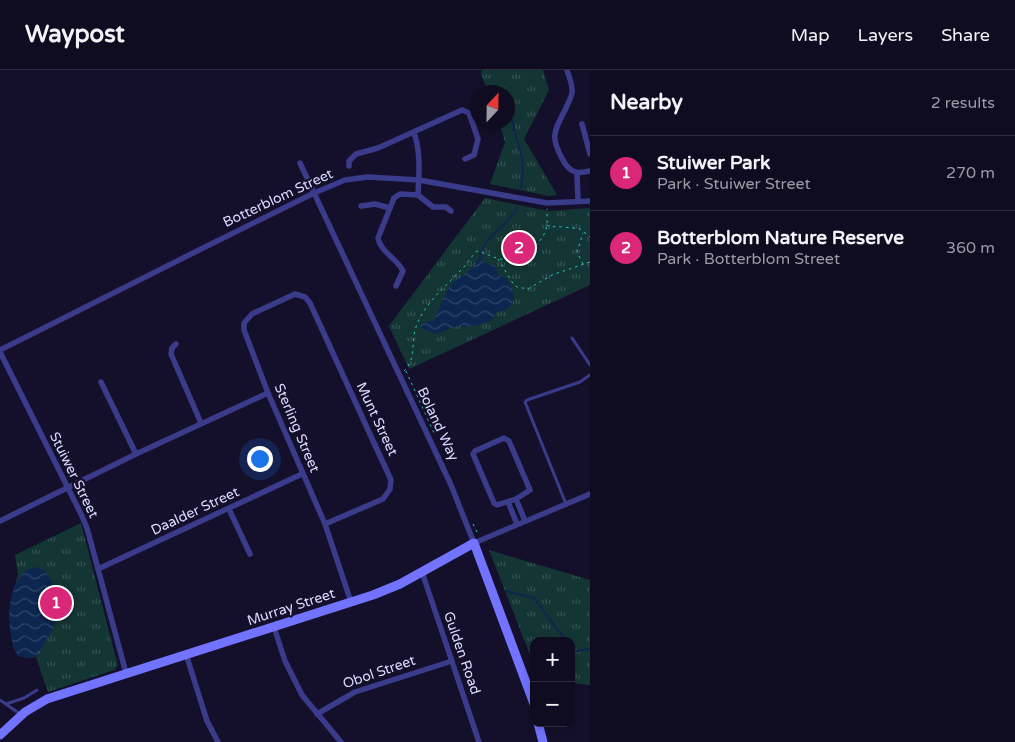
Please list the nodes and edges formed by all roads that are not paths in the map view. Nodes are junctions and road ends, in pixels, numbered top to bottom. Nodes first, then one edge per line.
1 (567, 70) edge
2 (582, 124) dead end
3 (414, 133) junction
4 (590, 154) edge
5 (466, 159) dead end
6 (300, 163) dead end
7 (349, 166) dead end
8 (590, 171) edge
9 (577, 174) junction
10 (419, 180) junction
11 (314, 193) junction
12 (418, 195) junction
13 (590, 201) edge
14 (578, 202) junction
15 (361, 206) dead end
16 (390, 208) junction
17 (451, 211) dead end
18 (396, 286) dead end
19 (300, 295) joint
20 (572, 338) dead end
21 (176, 344) dead end
22 (0, 351) edge
23 (590, 366) edge
24 (590, 375) edge
25 (101, 382) dead end
26 (268, 393) junction
27 (201, 423) junction
28 (136, 454) junction
29 (302, 474) junction
30 (67, 488) junction
31 (590, 494) edge
32 (516, 499) junction
33 (508, 502) junction
34 (566, 504) junction
35 (229, 508) junction
36 (0, 521) edge
37 (525, 521) junction
38 (325, 524) junction
39 (517, 524) junction
40 (474, 543) junction
41 (250, 554) dead end
42 (98, 570) junction
43 (422, 572) junction
44 (351, 602) junction
45 (274, 627) junction
46 (186, 654) junction
47 (452, 661) junction
48 (126, 673) junction
49 (37, 690) dead end
50 (530, 693) edge
51 (0, 700) edge
52 (6, 704) junction
53 (317, 714) junction
54 (21, 715) junction
55 (539, 727) edge
56 (0, 736) edge
57 (218, 742) edge
58 (341, 742) edge
59 (480, 742) edge
60 (543, 742) edge

1 - 9 street
2 - 4 street
3 - 5 street
3 - 7 street
3 - 10 street
6 - 11 street, Boland Way
8 - 9 street
9 - 14 street
10 - 11 street, Botterblom Street
10 - 12 street
10 - 14 street, Botterblom Street
11 - 22 street, Botterblom Street
11 - 40 street, Boland Way
12 - 16 street
12 - 17 street
13 - 14 street, Botterblom Street
15 - 16 street
16 - 18 street
19 - 26 street, Sterling Street
19 - 38 street, Munt Street
20 - 23 lane
21 - 27 street
22 - 30 street, Stuiwer Street
24 - 34 lane
25 - 28 street
26 - 27 street
26 - 29 street, Sterling Street
27 - 28 street
28 - 30 street
29 - 35 street, Daalder Street
29 - 38 street, Sterling Street
30 - 36 street
30 - 42 street, Stuiwer Street
31 - 34 street, Murray Street
32 - 33 street
32 - 33 street
32 - 37 street
33 - 39 street
34 - 37 street, Murray Street
35 - 41 street
35 - 42 street, Daalder Street
37 - 39 street, Murray Street
38 - 44 street, Sterling Street
39 - 40 street, Murray Street
40 - 43 street, Murray Street
40 - 50 street, Boland Way
42 - 48 street, Stuiwer Street
43 - 44 street, Murray Street
43 - 47 street, Gulden Road
44 - 45 street, Murray Street
45 - 46 street, Murray Street
45 - 53 street
46 - 48 street, Murray Street
46 - 57 street
47 - 53 street, Obol Street
47 - 59 street, Gulden Road
48 - 54 street, Murray Street
49 - 52 lane
51 - 52 lane
52 - 54 lane
53 - 58 street
54 - 56 street, Murray Street
55 - 60 street

